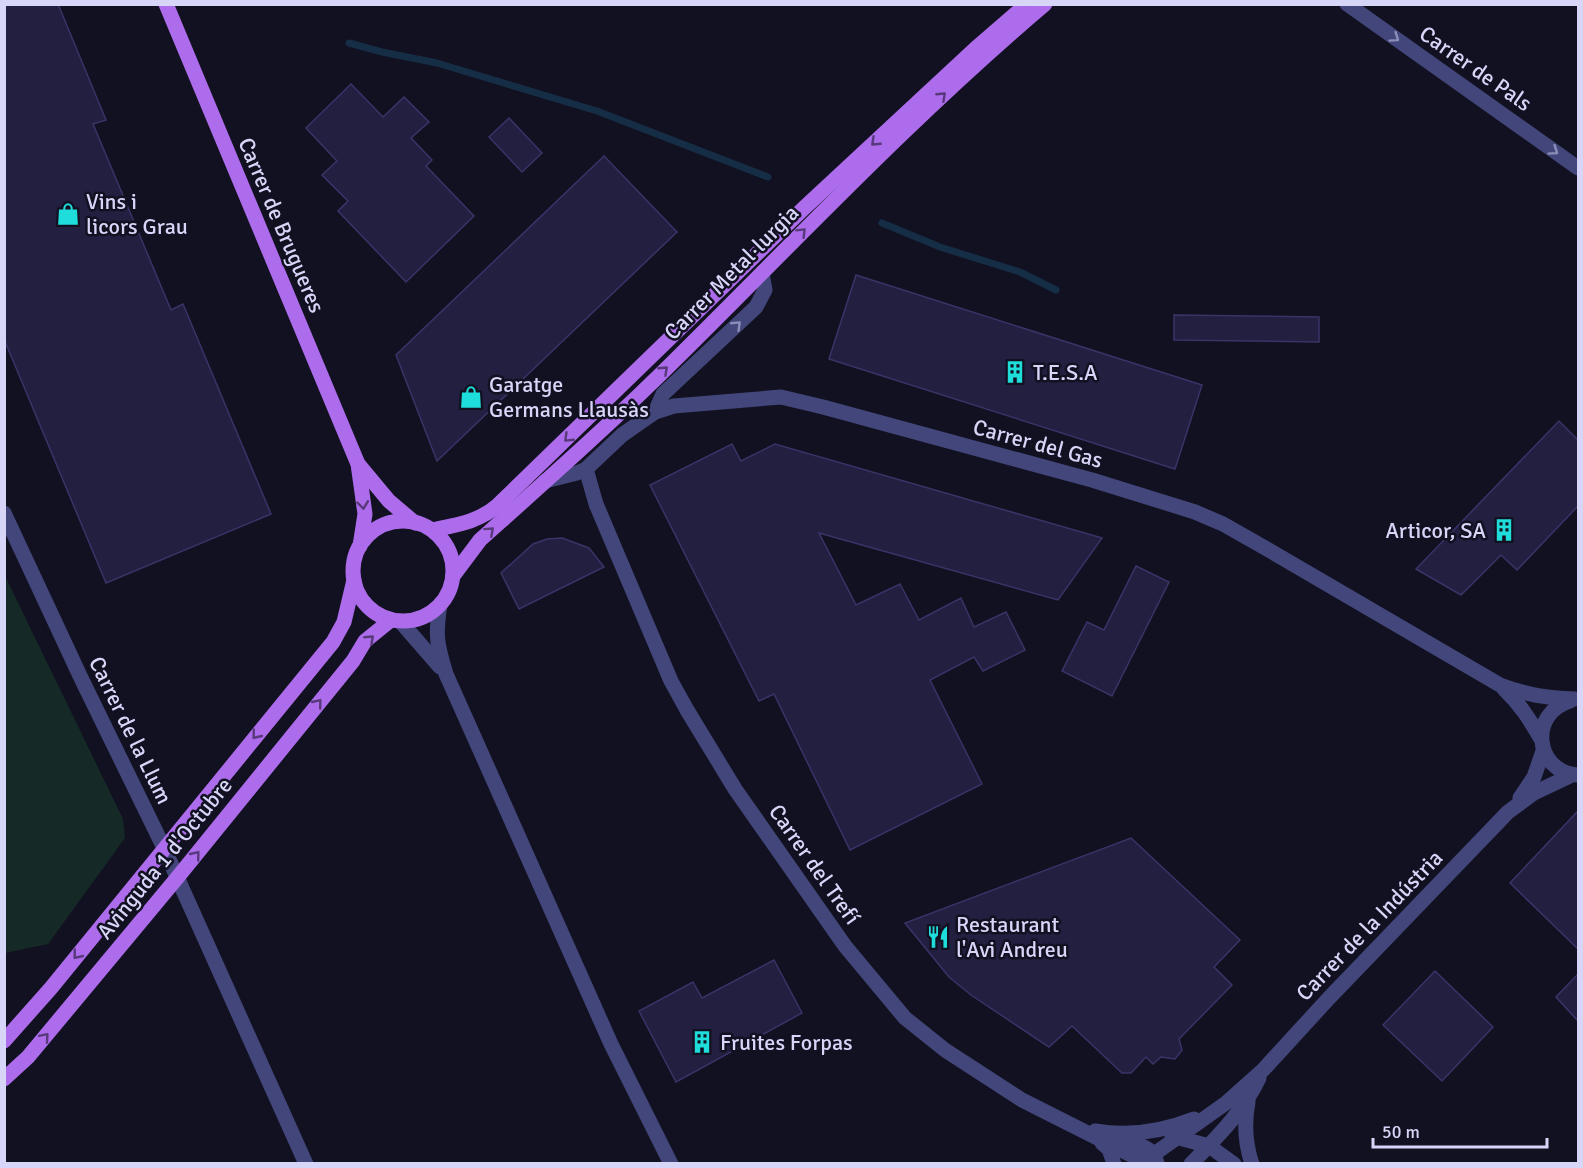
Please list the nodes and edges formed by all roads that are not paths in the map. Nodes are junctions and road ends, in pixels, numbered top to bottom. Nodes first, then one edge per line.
1 (166, 4) edge
2 (1027, 4) edge
3 (1045, 4) edge
4 (1347, 4) edge
5 (1578, 168) edge
6 (762, 273) junction
7 (655, 412) junction
8 (357, 464) junction
9 (586, 469) junction
10 (545, 481) junction
11 (4, 513) edge
12 (415, 523) junction
13 (432, 531) junction
14 (360, 546) junction
15 (453, 576) junction
16 (354, 580) junction
17 (440, 605) junction
18 (396, 621) junction
19 (446, 674) junction
20 (1500, 685) junction
21 (1577, 699) edge
22 (1542, 745) junction
23 (1575, 775) edge
24 (1509, 812) junction
25 (164, 848) junction
26 (177, 878) junction
27 (4, 1041) edge
28 (1263, 1070) junction
29 (4, 1079) edge
30 (1249, 1097) junction
31 (1226, 1102) junction
32 (1074, 1127) junction
33 (1152, 1132) junction
34 (1095, 1137) junction
35 (1177, 1137) junction
36 (1209, 1146) junction
37 (1151, 1159) edge
38 (306, 1164) edge
39 (670, 1164) edge
40 (1114, 1164) edge
41 (1191, 1164) edge
42 (1234, 1164) edge
43 (1252, 1164) edge

1 - 8 main road, Carrer de Brugueres
2 -> 13 main road, Carrer Metal·lurgia
6 -> 3 main road, Carrer Metal·lurgia
4 -> 5 street, Carrer de Pals
7 -> 6 street
10 -> 6 main road, Carrer Metal·lurgia
7 - 9 street, Carrer del Gas
7 - 20 street, Carrer del Gas
8 - 12 main road
8 -> 14 main road
9 - 10 street, Carrer del Gas
9 - 32 street, Carrer del Trefí
15 -> 10 main road, Carrer Metal·lurgia
11 - 25 street, Carrer de la Llum
12 - 13 main road
12 - 14 main road
13 - 15 main road
14 - 16 main road
15 - 17 main road
16 - 18 main road
16 -> 25 main road, Avinguda 1 d'Octubre
17 - 18 main road
17 - 19 street
18 - 19 street
26 -> 18 main road, Avinguda 1 d'Octubre
19 - 39 street
20 - 21 street, Carrer del Gas
20 - 22 street, Carrer del Gas
21 - 22 street, Carrer de la Indústria
22 - 23 street, Carrer del Gas
22 - 24 street, Carrer de la Indústria
23 - 24 street, Carrer de la Indústria
24 - 28 street, Carrer de la Indústria
25 - 26 street, Carrer de la Llum
25 -> 27 main road, Avinguda 1 d'Octubre
29 -> 26 main road, Avinguda 1 d'Octubre
26 - 38 street, Carrer de la Llum
28 - 30 street, Carrer de la Indústria
28 - 31 street, Carrer de la Indústria
30 - 36 street, Carrer de la Indústria
30 - 43 street
31 - 33 street
31 - 35 street, Carrer de la Indústria
32 - 33 street
32 - 34 street, Carrer del Trefí
33 - 35 street
34 - 37 street
34 - 40 street
35 - 36 street
35 - 37 street, Carrer de la Indústria
36 - 37 street
36 - 41 street, Carrer de la Indústria
36 - 42 street

